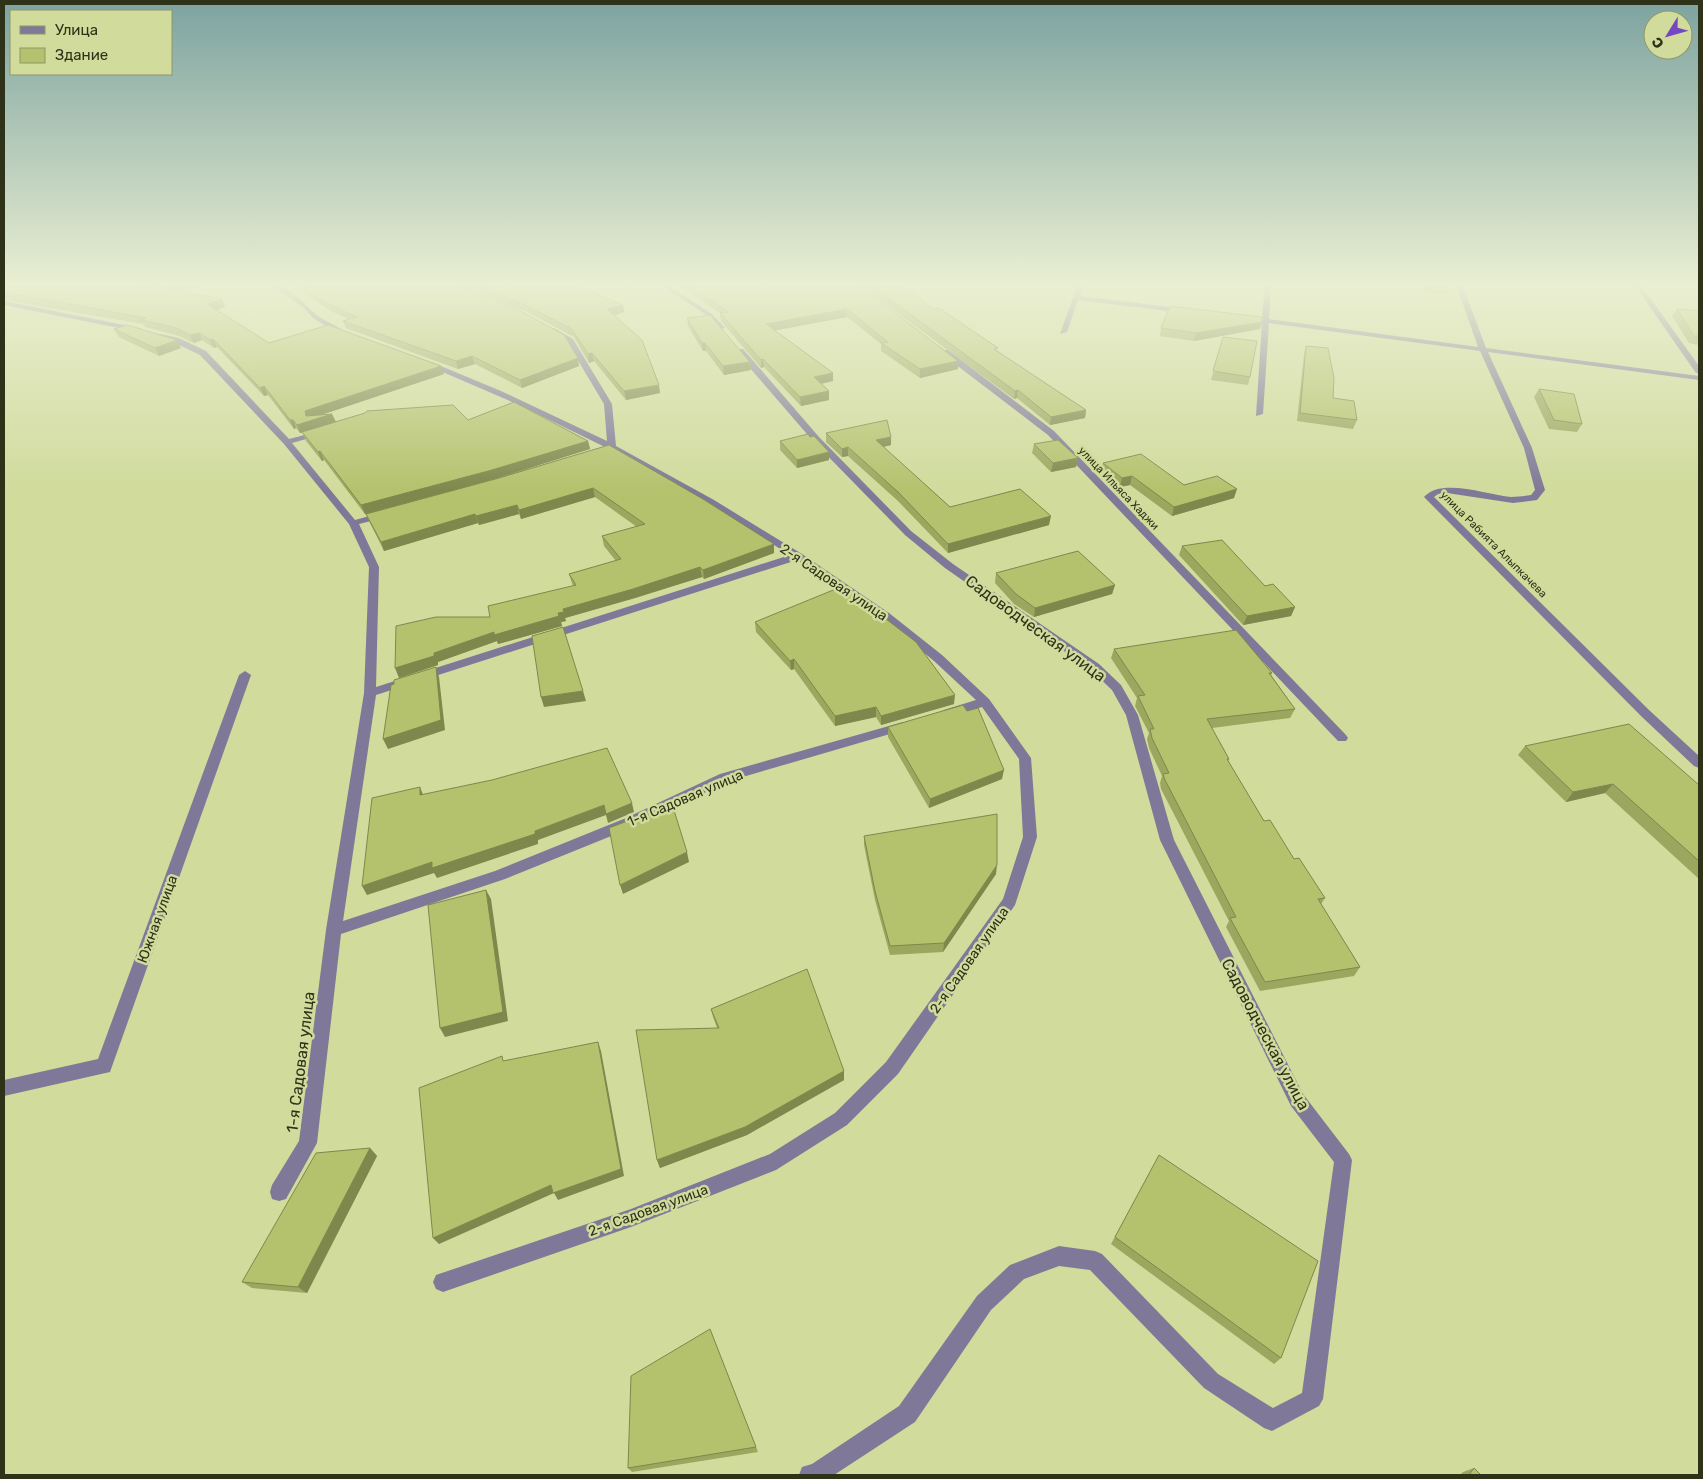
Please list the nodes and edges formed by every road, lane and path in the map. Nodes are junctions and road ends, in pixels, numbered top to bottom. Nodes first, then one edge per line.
1 (203, 353) edge
2 (577, 353) edge
3 (742, 353) edge
4 (945, 353) edge
5 (1264, 353) edge
6 (1485, 353) edge
7 (1513, 353) edge
8 (1686, 353) edge
9 (420, 361) edge
10 (1699, 371) edge
11 (1699, 378) edge
12 (1259, 414) dead end
13 (330, 429) edge
14 (287, 442) junction
15 (608, 449) junction
16 (389, 513) edge
17 (353, 523) junction
18 (798, 556) junction
19 (245, 675) dead end
20 (370, 693) junction
21 (985, 702) junction
22 (939, 715) edge
23 (920, 721) edge
24 (1342, 738) dead end
25 (1699, 763) edge
26 (334, 930) junction
27 (4, 1088) edge
28 (279, 1192) dead end
29 (443, 1282) dead end
30 (810, 1475) edge

1 - 14 street, 1-я Садовая улица
2 - 15 street
3 - 30 street, Садоводческая улица
4 - 24 street, улица Ильяса Хаджи
5 - 12 street
6 - 25 street, улица Рабията Алыпкачева
7 - 11 street
8 - 10 street
9 - 15 street, 2-я Садовая улица
13 - 14 street
14 - 17 street, 1-я Садовая улица
15 - 18 street, 2-я Садовая улица
16 - 17 street
17 - 20 street, 1-я Садовая улица
18 - 20 street
18 - 21 street, 2-я Садовая улица
19 - 27 street, Южная улица
20 - 26 street, 1-я Садовая улица
21 - 22 street
21 - 29 street, 2-я Садовая улица
23 - 26 street, 1-я Садовая улица
26 - 28 street, 1-я Садовая улица

